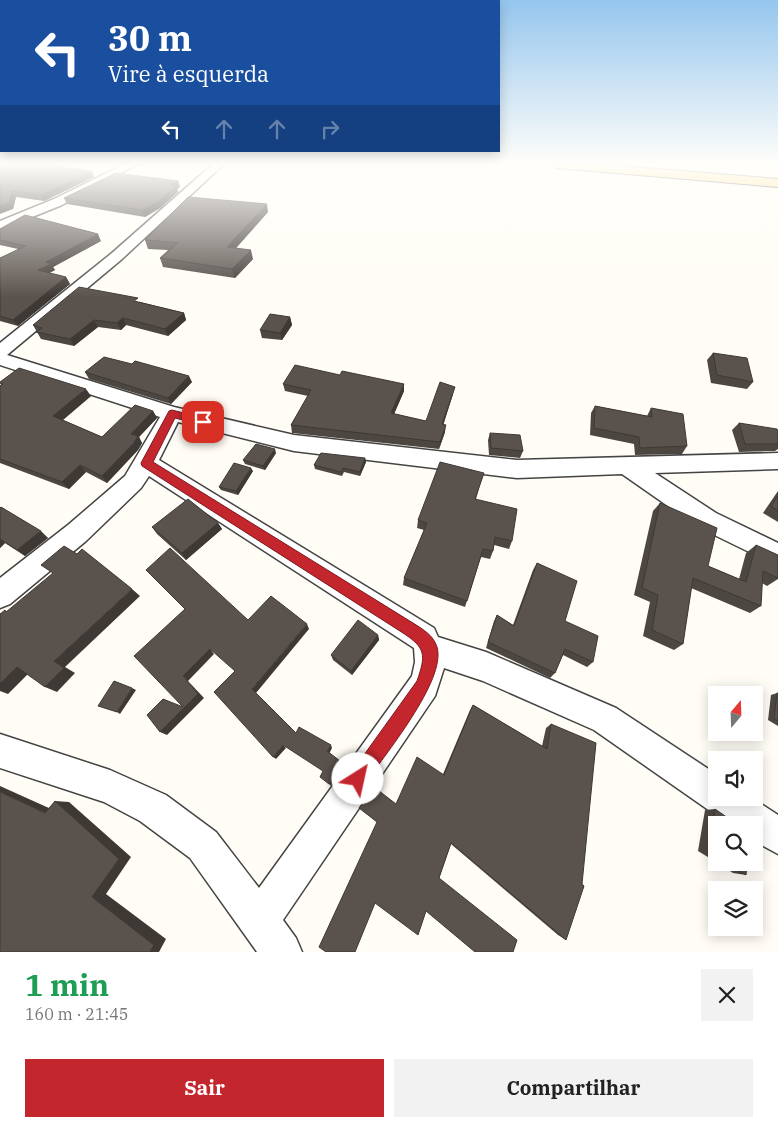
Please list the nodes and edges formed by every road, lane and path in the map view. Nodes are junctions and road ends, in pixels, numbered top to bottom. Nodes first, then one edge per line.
1 (42, 208) edge
2 (170, 208) edge
3 (0, 226) edge
4 (0, 352) edge
5 (0, 359) edge
6 (172, 414) junction
7 (778, 461) edge
8 (146, 463) junction
9 (627, 466) junction
10 (778, 555) edge
11 (0, 595) edge
12 (430, 649) junction
13 (0, 751) edge
14 (708, 789) edge
15 (734, 806) edge
16 (778, 836) edge
17 (259, 921) junction
18 (282, 952) edge

1 - 3 street
2 - 4 street
5 - 6 street
6 - 8 street
6 - 9 street
7 - 9 street
8 - 11 street
8 - 12 street
9 - 10 street
12 - 14 street
12 - 17 street
13 - 17 street
15 - 16 street
17 - 18 street

